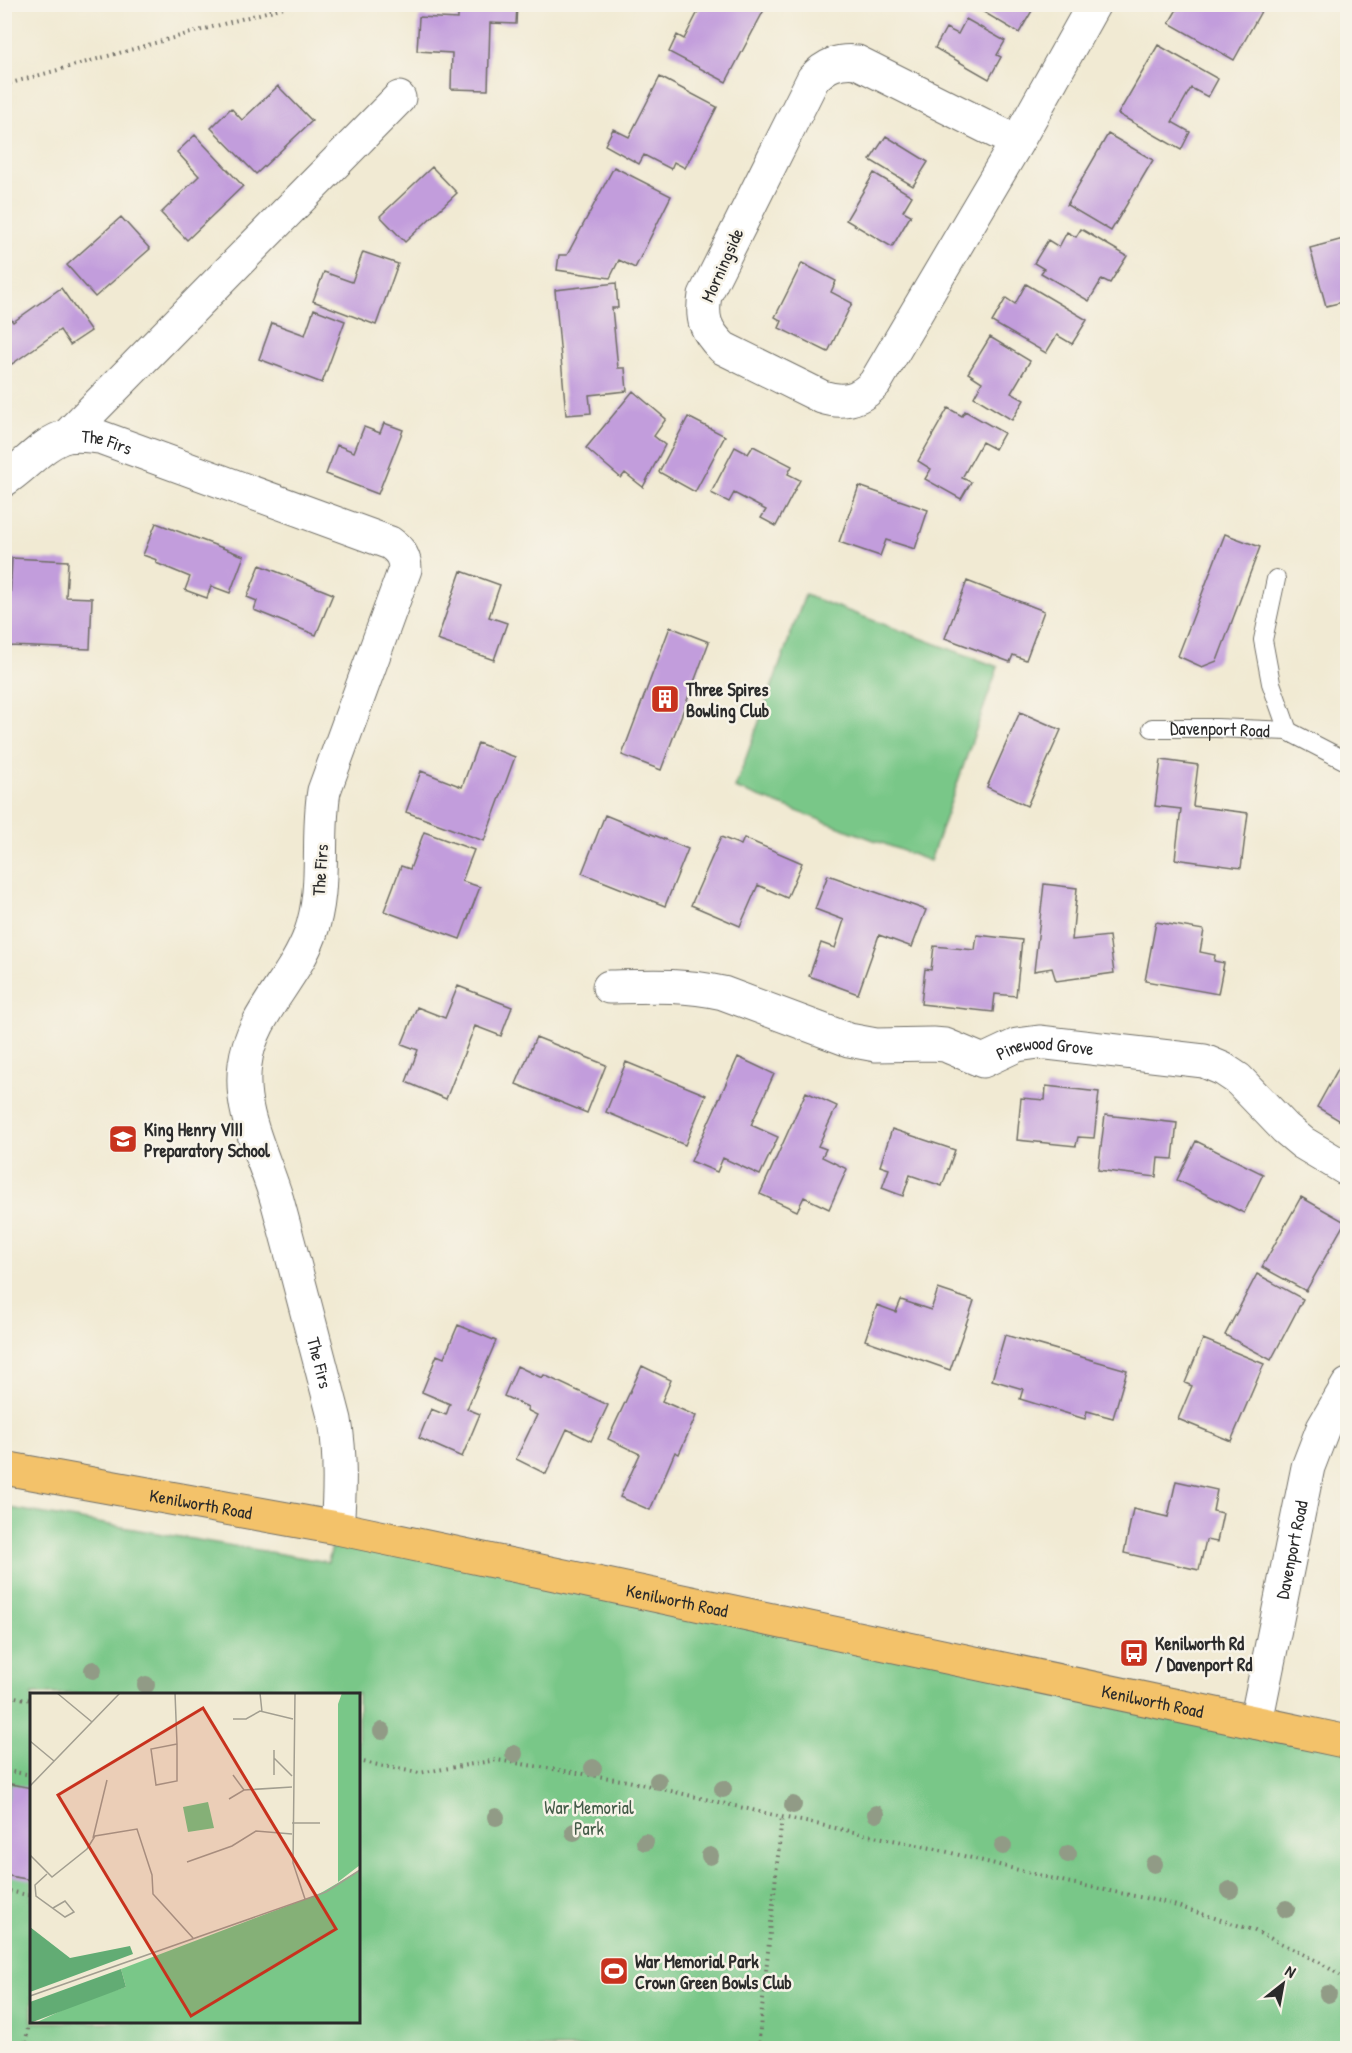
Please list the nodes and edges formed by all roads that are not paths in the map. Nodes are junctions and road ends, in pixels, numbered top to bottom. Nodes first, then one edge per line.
1 (1094, 4) edge
2 (399, 98) dead end
3 (1017, 142) junction
4 (67, 436) junction
5 (4, 480) edge
6 (1276, 579) dead end
7 (1152, 728) dead end
8 (1288, 731) junction
9 (1347, 762) edge
10 (609, 987) dead end
11 (1347, 1170) edge
12 (1347, 1385) edge
13 (4, 1468) edge
14 (338, 1528) junction
15 (1256, 1722) junction
16 (1347, 1742) edge

1 - 3 street, Morningside
2 - 4 street, The Firs
3 - 3 street, Morningside
4 - 5 street, The Firs
4 - 14 street, The Firs
6 - 8 lane, Davenport Road
7 - 8 lane, Davenport Road
8 - 9 lane, Davenport Road
10 - 11 street, Pinewood Grove
12 - 15 street, Davenport Road
13 - 14 main road, Kenilworth Road
14 - 15 main road, Kenilworth Road
15 - 16 main road, Kenilworth Road

